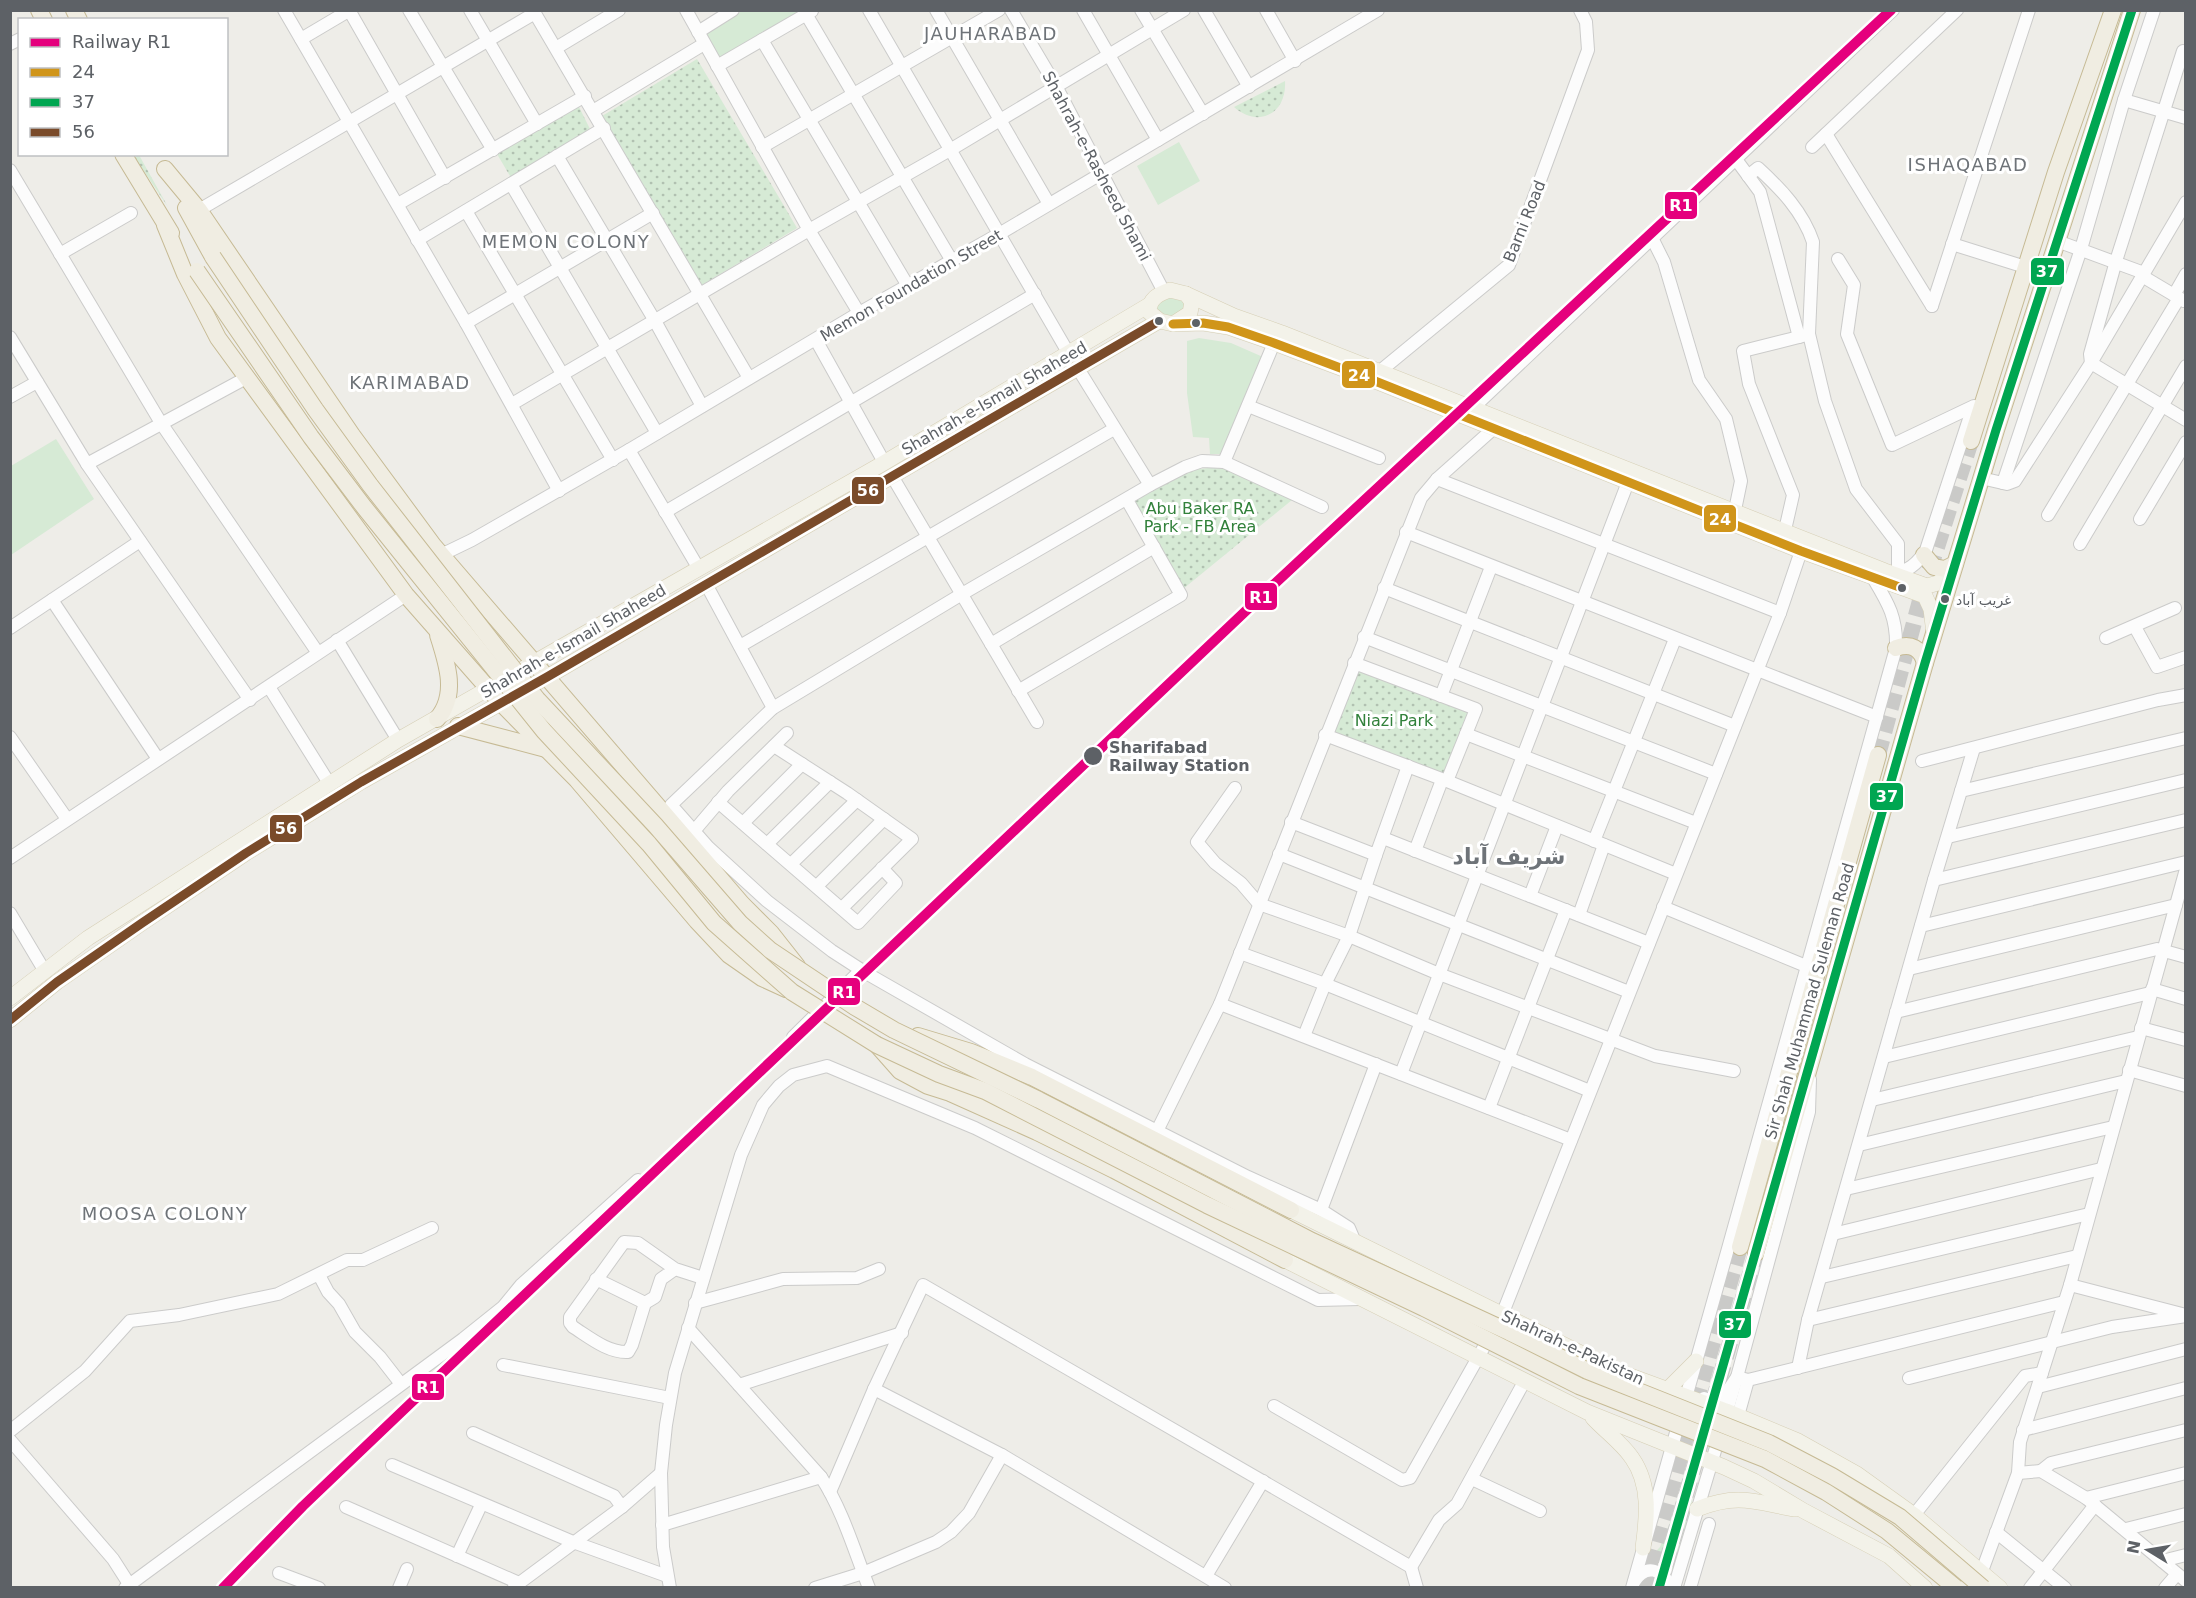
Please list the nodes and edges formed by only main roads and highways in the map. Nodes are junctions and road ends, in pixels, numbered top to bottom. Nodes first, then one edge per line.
1 (2113, 10) edge
2 (2132, 10) edge
3 (124, 156) edge
4 (161, 162) edge
5 (165, 225) junction
6 (1186, 294) junction
7 (1149, 305) junction
8 (1166, 322) junction
9 (1377, 376) junction
10 (1471, 414) junction
11 (1971, 441) tunnel mouth
12 (888, 469) junction
13 (1924, 555) road end
14 (1954, 567) junction
15 (1886, 573) junction
16 (435, 628) junction
17 (1934, 633) junction
18 (1896, 648) road end
19 (534, 662) junction
20 (1925, 663) junction
21 (547, 677) junction
22 (489, 689) junction
23 (501, 703) junction
24 (437, 719) junction
25 (458, 726) junction
26 (547, 750) junction
27 (1878, 755) tunnel mouth
28 (1833, 873) road end
29 (799, 969) junction
30 (1814, 983) junction
31 (792, 992) junction
32 (10, 998) edge
33 (1805, 1019) junction
34 (10, 1020) edge
35 (894, 1030) junction
36 (877, 1045) junction
37 (1761, 1131) road end
38 (1290, 1210) joint
39 (1740, 1247) tunnel mouth
40 (1756, 1253) tunnel mouth
41 (1285, 1260) joint
42 (1696, 1361) road end
43 (1664, 1388) junction
44 (1587, 1412) junction
45 (1736, 1415) junction
46 (1643, 1435) junction
47 (1718, 1464) junction
48 (1697, 1509) road end
49 (1804, 1511) junction
50 (1643, 1548) road end
51 (1982, 1579) edge
52 (1925, 1587) edge
53 (1956, 1587) edge
54 (2000, 1587) edge

1 - 11 highway
2 - 14 highway, Sir Shah Muhammad Suleman Road
3 - 5 highway
4 - 19 highway
4 - 29 highway, bridge
5 - 16 highway
5 - 31 highway, bridge
6 - 7 main road
6 - 8 main road
6 - 9 main road
7 - 8 main road
7 - 12 main road, Shahrah-e-Ismail Shaheed
8 - 9 main road
8 - 12 main road, Shahrah-e-Ismail Shaheed
9 - 10 main road
10 - 15 main road
10 - 15 main road
12 - 19 main road, Shahrah-e-Ismail Shaheed
12 - 21 main road, Shahrah-e-Ismail Shaheed
13 - 14 highway
14 - 15 main road
14 - 17 highway, Sir Shah Muhammad Suleman Road
15 - 17 main road
16 - 22 highway
16 - 24 highway
17 - 20 highway, Sir Shah Muhammad Suleman Road
18 - 20 highway
19 - 21 highway
19 - 22 main road, Shahrah-e-Ismail Shaheed
20 - 40 highway, Sir Shah Muhammad Suleman Road
21 - 23 main road, Shahrah-e-Ismail Shaheed
21 - 29 highway
22 - 23 highway
22 - 24 main road, Shahrah-e-Ismail Shaheed
23 - 25 main road, Shahrah-e-Ismail Shaheed
23 - 26 highway
24 - 32 main road, Shahrah-e-Ismail Shaheed
25 - 26 highway
25 - 34 main road, Shahrah-e-Ismail Shaheed
26 - 31 highway, bridge
27 - 30 highway, Sir Shah Muhammad Suleman Road
28 - 30 highway
29 - 35 highway, bridge
30 - 33 highway, Sir Shah Muhammad Suleman Road
31 - 36 highway, bridge
33 - 37 highway
33 - 39 highway, Sir Shah Muhammad Suleman Road
35 - 38 highway, bridge
35 - 51 highway, bridge
36 - 41 highway
36 - 53 highway, bridge
38 - 43 main road, Shahrah-e-Pakistan
41 - 44 main road
42 - 43 main road
43 - 45 main road, Shahrah-e-Pakistan
43 - 46 main road
44 - 46 main road
44 - 50 main road
45 - 47 main road
45 - 51 main road, Shahrah-e-Pakistan
46 - 47 main road
47 - 49 main road
48 - 49 main road
49 - 52 main road
51 - 54 main road, Shahrah-e-Pakistan

